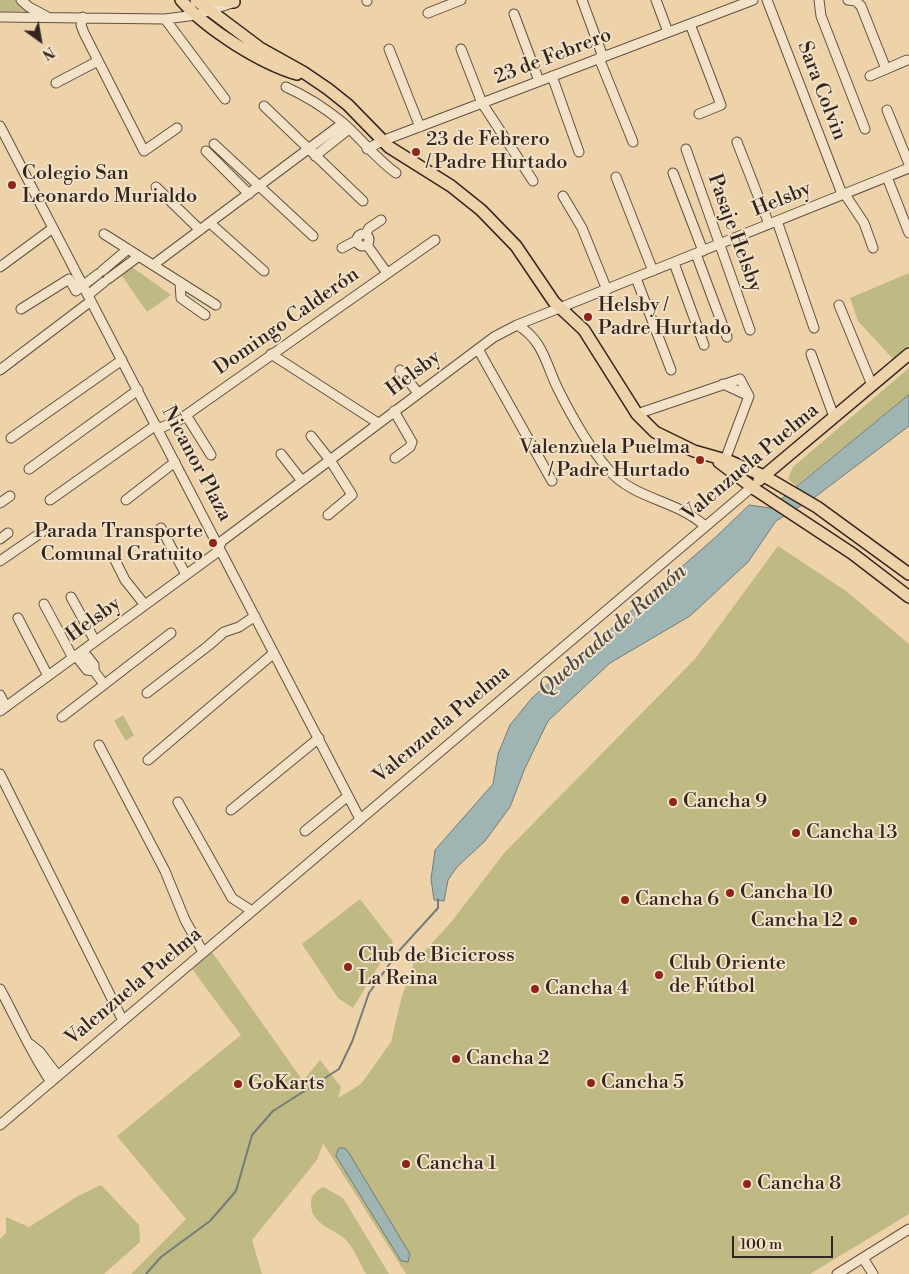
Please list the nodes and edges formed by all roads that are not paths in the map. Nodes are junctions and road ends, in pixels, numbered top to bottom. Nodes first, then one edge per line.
1 (21, 0) edge
2 (181, 0) edge
3 (196, 0) edge
4 (461, 0) edge
5 (582, 0) edge
6 (656, 0) edge
7 (753, 0) edge
8 (767, 0) edge
9 (819, 0) edge
10 (848, 0) edge
11 (237, 1) edge
12 (443, 3) edge
13 (209, 5) edge
14 (428, 13) dead end
15 (196, 14) junction
16 (514, 14) dead end
17 (0, 17) edge
18 (48, 17) junction
19 (83, 17) junction
20 (165, 19) junction
21 (690, 24) junction
22 (668, 32) junction
23 (389, 49) dead end
24 (461, 49) dead end
25 (601, 58) junction
26 (907, 60) dead end
27 (98, 61) junction
28 (886, 69) junction
29 (552, 76) junction
30 (870, 76) dead end
31 (539, 81) junction
32 (318, 82) junction
33 (56, 83) dead end
34 (286, 87) dead end
35 (225, 99) dead end
36 (482, 103) junction
37 (264, 106) dead end
38 (888, 110) dead end
39 (699, 114) dead end
40 (0, 126) edge
41 (346, 126) junction
42 (420, 127) junction
43 (177, 128) dead end
44 (865, 129) dead end
45 (382, 141) junction
46 (633, 142) dead end
47 (737, 142) dead end
48 (214, 144) dead end
49 (686, 149) dead end
50 (367, 150) junction
51 (206, 151) dead end
52 (579, 152) dead end
53 (312, 153) junction
54 (909, 164) edge
55 (909, 168) edge
56 (396, 173) dead end
57 (673, 173) dead end
58 (887, 176) junction
59 (616, 177) dead end
60 (533, 182) dead end
61 (260, 186) junction
62 (156, 187) dead end
63 (249, 194) junction
64 (843, 194) junction
65 (563, 196) dead end
66 (363, 201) dead end
67 (381, 220) dead end
68 (210, 223) junction
69 (773, 223) junction
70 (53, 228) junction
71 (200, 230) junction
72 (909, 233) edge
73 (104, 234) dead end
74 (366, 234) junction
75 (313, 236) dead end
76 (357, 240) junction
77 (435, 240) dead end
78 (720, 244) junction
79 (367, 245) junction
80 (342, 248) dead end
81 (873, 248) dead end
82 (128, 250) junction
83 (700, 252) junction
84 (139, 256) junction
85 (674, 263) junction
86 (153, 264) junction
87 (0, 267) edge
88 (264, 271) dead end
89 (653, 271) junction
90 (77, 273) junction
91 (387, 273) junction
92 (636, 278) junction
93 (69, 279) junction
94 (180, 282) junction
95 (84, 285) junction
96 (607, 290) junction
97 (90, 298) junction
98 (216, 305) dead end
99 (839, 305) dead end
100 (560, 308) junction
101 (21, 309) dead end
102 (205, 315) dead end
103 (517, 325) junction
104 (814, 328) dead end
105 (750, 330) dead end
106 (727, 337) dead end
107 (704, 345) dead end
108 (478, 348) junction
109 (271, 354) junction
110 (811, 354) dead end
111 (909, 354) edge
112 (122, 360) junction
113 (0, 370) edge
114 (400, 370) dead end
115 (670, 370) dead end
116 (872, 385) junction
117 (138, 390) junction
118 (418, 393) junction
119 (394, 411) junction
120 (637, 414) junction
121 (186, 415) junction
122 (834, 417) junction
123 (378, 423) junction
124 (157, 427) junction
125 (311, 436) dead end
126 (11, 438) dead end
127 (211, 454) dead end
128 (280, 454) dead end
129 (712, 457) junction
130 (396, 458) dead end
131 (330, 460) junction
132 (725, 460) junction
133 (175, 462) junction
134 (29, 469) dead end
135 (764, 476) junction
136 (302, 481) junction
137 (552, 482) dead end
138 (752, 487) junction
139 (10, 496) dead end
140 (50, 500) dead end
141 (126, 500) dead end
142 (0, 503) edge
143 (328, 515) dead end
144 (706, 526) junction
145 (161, 528) dead end
146 (42, 532) dead end
147 (8, 533) dead end
148 (0, 538) edge
149 (220, 547) junction
150 (114, 558) dead end
151 (0, 561) edge
152 (909, 574) edge
153 (186, 575) junction
154 (71, 597) dead end
155 (909, 597) edge
156 (44, 604) dead end
157 (145, 605) junction
158 (255, 616) junction
159 (18, 618) dead end
160 (171, 633) dead end
161 (96, 641) junction
162 (274, 653) junction
163 (77, 655) junction
164 (48, 676) junction
165 (104, 684) junction
166 (147, 693) dead end
167 (0, 695) edge
168 (3, 709) edge
169 (62, 717) dead end
170 (318, 738) junction
171 (99, 745) dead end
172 (148, 760) dead end
173 (0, 774) edge
174 (348, 796) junction
175 (178, 802) dead end
176 (231, 810) dead end
177 (360, 819) junction
178 (305, 831) dead end
179 (252, 911) junction
180 (204, 952) junction
181 (0, 989) edge
182 (123, 1021) junction
183 (55, 1079) junction
184 (0, 1125) edge
185 (909, 1229) edge
186 (863, 1258) junction
187 (837, 1274) edge
188 (872, 1274) edge

1 - 18 street
2 - 15 main road
3 - 13 main road
4 - 12 street
5 - 25 street
6 - 22 street
7 - 21 street, 23 de Febrero
8 - 64 street, Sara Colvin
9 - 44 street
10 - 28 street
11 - 13 main road
12 - 14 street
13 - 15 street
13 - 32 main road
15 - 20 street
15 - 32 main road
16 - 31 street
17 - 18 street
18 - 19 street
19 - 20 street
19 - 27 street
20 - 35 street
21 - 22 street, 23 de Febrero
21 - 39 street
22 - 25 street, 23 de Febrero
23 - 42 street
24 - 36 street
25 - 29 street, 23 de Febrero
25 - 46 street
26 - 28 street
27 - 33 street
27 - 43 street
28 - 30 street
29 - 31 street, 23 de Febrero
29 - 52 street
31 - 36 street, 23 de Febrero
32 - 45 main road
34 - 41 street
36 - 42 street, 23 de Febrero
36 - 60 street
37 - 53 street
38 - 54 street
40 - 70 street, Nicanor Plaza
41 - 50 street
41 - 53 street
42 - 45 street, 23 de Febrero
45 - 50 street, 23 de Febrero
45 - 100 main road
47 - 69 street, Pasaje Helsby
48 - 61 street
49 - 78 street, Pasaje Helsby
50 - 56 street
51 - 63 street
53 - 61 street
53 - 66 street
55 - 58 street, Helsby
57 - 83 street, Pasaje Helsby
58 - 64 street, Helsby
58 - 72 street
59 - 89 street
61 - 63 street
61 - 75 street
62 - 71 street
63 - 68 street
64 - 69 street, Helsby
64 - 81 street
65 - 96 street
67 - 74 street
68 - 71 street
68 - 88 street
69 - 78 street, Helsby
69 - 104 street, Pasaje Helsby
70 - 87 street
70 - 90 street, Nicanor Plaza
71 - 86 street
73 - 82 street
74 - 76 street
74 - 79 street
76 - 79 street
76 - 80 street
77 - 91 street, Domingo Calderón
78 - 83 street, Helsby
78 - 105 street, Pasaje Helsby
79 - 91 street
82 - 84 street
82 - 95 street
83 - 85 street, Helsby
83 - 106 street, Pasaje Helsby
84 - 86 street
84 - 97 street
85 - 89 street, Helsby
85 - 107 street
86 - 94 street
89 - 92 street, Helsby
90 - 93 street
90 - 95 street, Nicanor Plaza
91 - 109 street, Domingo Calderón
92 - 96 street, Helsby
92 - 115 street
93 - 95 street
93 - 101 street
94 - 98 street
94 - 102 street
95 - 97 street, Nicanor Plaza
96 - 100 street, Helsby
97 - 112 street, Nicanor Plaza
97 - 113 street
99 - 116 street
100 - 103 street, Helsby
100 - 120 main road
103 - 108 street, Helsby
103 - 144 street
108 - 118 street, Helsby
108 - 137 street
109 - 121 street, Domingo Calderón
109 - 123 street
110 - 122 street
111 - 116 main road, Valenzuela Puelma
112 - 117 street, Nicanor Plaza
112 - 126 street
114 - 118 street
116 - 122 main road, Valenzuela Puelma
117 - 124 street, Nicanor Plaza
117 - 134 street
118 - 119 street, Helsby
119 - 123 street, Helsby
119 - 130 street
120 - 129 main road
120 - 132 street
121 - 124 street, Domingo Calderón
121 - 127 street
122 - 135 main road, Valenzuela Puelma
123 - 131 street, Helsby
124 - 133 street, Nicanor Plaza
124 - 140 street, Domingo Calderón
125 - 131 street
128 - 136 street
129 - 132 main road
129 - 138 main road
131 - 136 street, Helsby
131 - 143 street
132 - 135 main road
133 - 141 street
133 - 149 street, Nicanor Plaza
135 - 138 main road, Valenzuela Puelma
135 - 152 main road
136 - 149 street, Helsby
138 - 144 street, Valenzuela Puelma
138 - 155 main road
139 - 142 street
144 - 177 street, Valenzuela Puelma
145 - 153 street
146 - 151 street
147 - 148 street
149 - 153 street, Helsby
149 - 158 street, Nicanor Plaza
150 - 157 street
153 - 157 street, Helsby
154 - 161 street
156 - 163 street
157 - 161 street, Helsby
158 - 162 street, Nicanor Plaza
158 - 166 street
159 - 164 street
160 - 165 street
161 - 163 street, Helsby
162 - 170 street, Nicanor Plaza
162 - 172 street
163 - 164 street, Helsby
163 - 165 street
164 - 168 street, Helsby
165 - 169 street
167 - 168 street
170 - 174 street, Nicanor Plaza
170 - 176 street
171 - 180 street
173 - 182 street
174 - 177 street, Nicanor Plaza
174 - 178 street
175 - 179 street
177 - 179 street, Valenzuela Puelma
179 - 180 street, Valenzuela Puelma
180 - 182 street, Valenzuela Puelma
181 - 183 street
182 - 183 street, Valenzuela Puelma
183 - 184 street, Valenzuela Puelma
185 - 186 street
186 - 187 street
186 - 188 street

